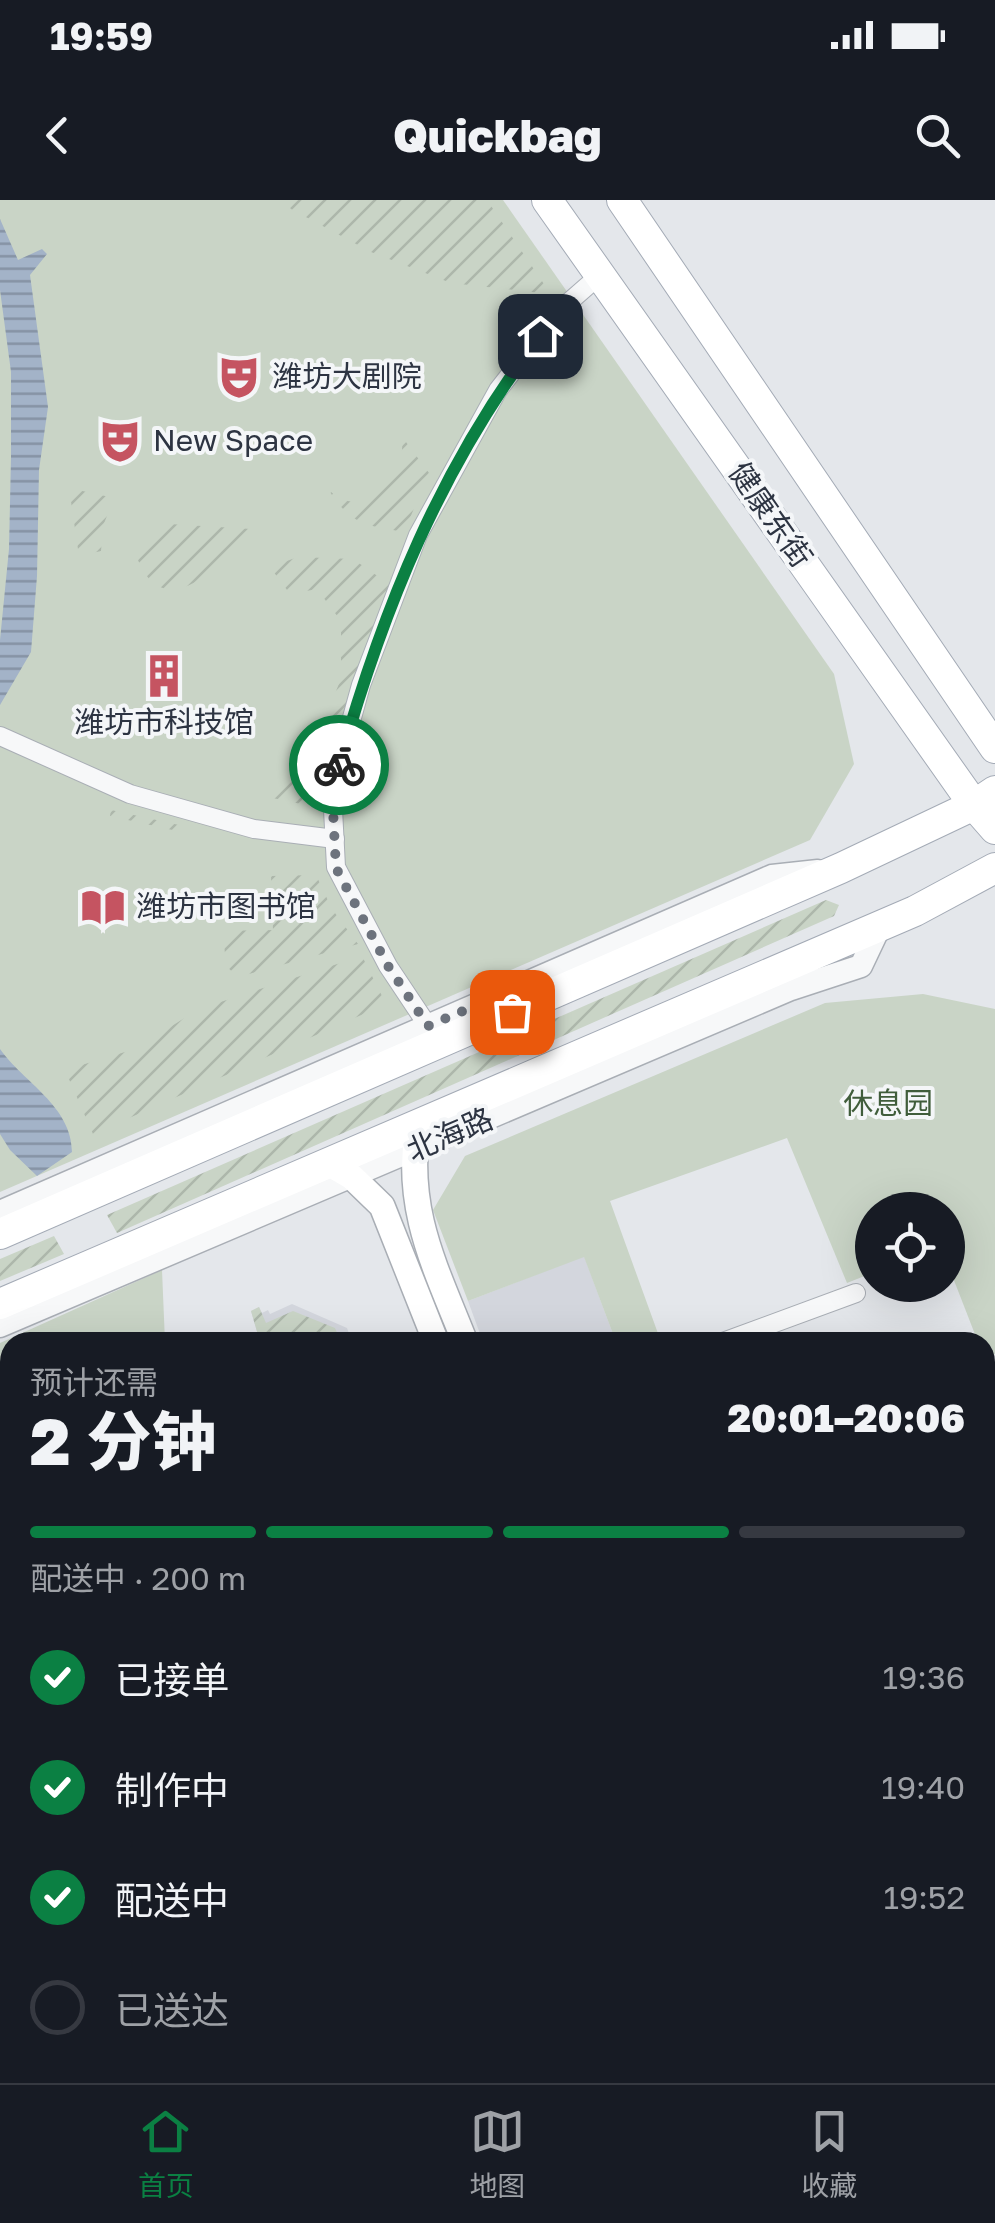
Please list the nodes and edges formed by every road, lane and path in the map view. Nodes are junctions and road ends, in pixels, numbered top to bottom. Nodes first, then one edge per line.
1 (546, 200) edge
2 (622, 200) edge
3 (601, 274) junction
4 (0, 736) edge
5 (995, 748) edge
6 (985, 798) edge
7 (995, 829) edge
8 (335, 839) junction
9 (995, 868) edge
10 (507, 1003) junction
11 (428, 1026) junction
12 (416, 1138) junction
13 (340, 1170) junction
14 (0, 1212) edge
15 (0, 1234) edge
16 (855, 1293) edge
17 (3, 1314) edge
18 (432, 1332) edge
19 (461, 1332) edge
20 (751, 1332) edge

1 - 3 main road, 健康东街
2 - 5 main road, 健康东街
3 - 6 main road, 健康东街
3 - 8 street
4 - 8 street
6 - 7 main road, 健康东街
6 - 10 main road
8 - 11 street
9 - 12 main road, 北海路
10 - 11 street
10 - 15 main road
11 - 14 street
12 - 13 main road, 北海路
12 - 19 main road
13 - 17 main road, 北海路
13 - 18 main road
16 - 20 street

